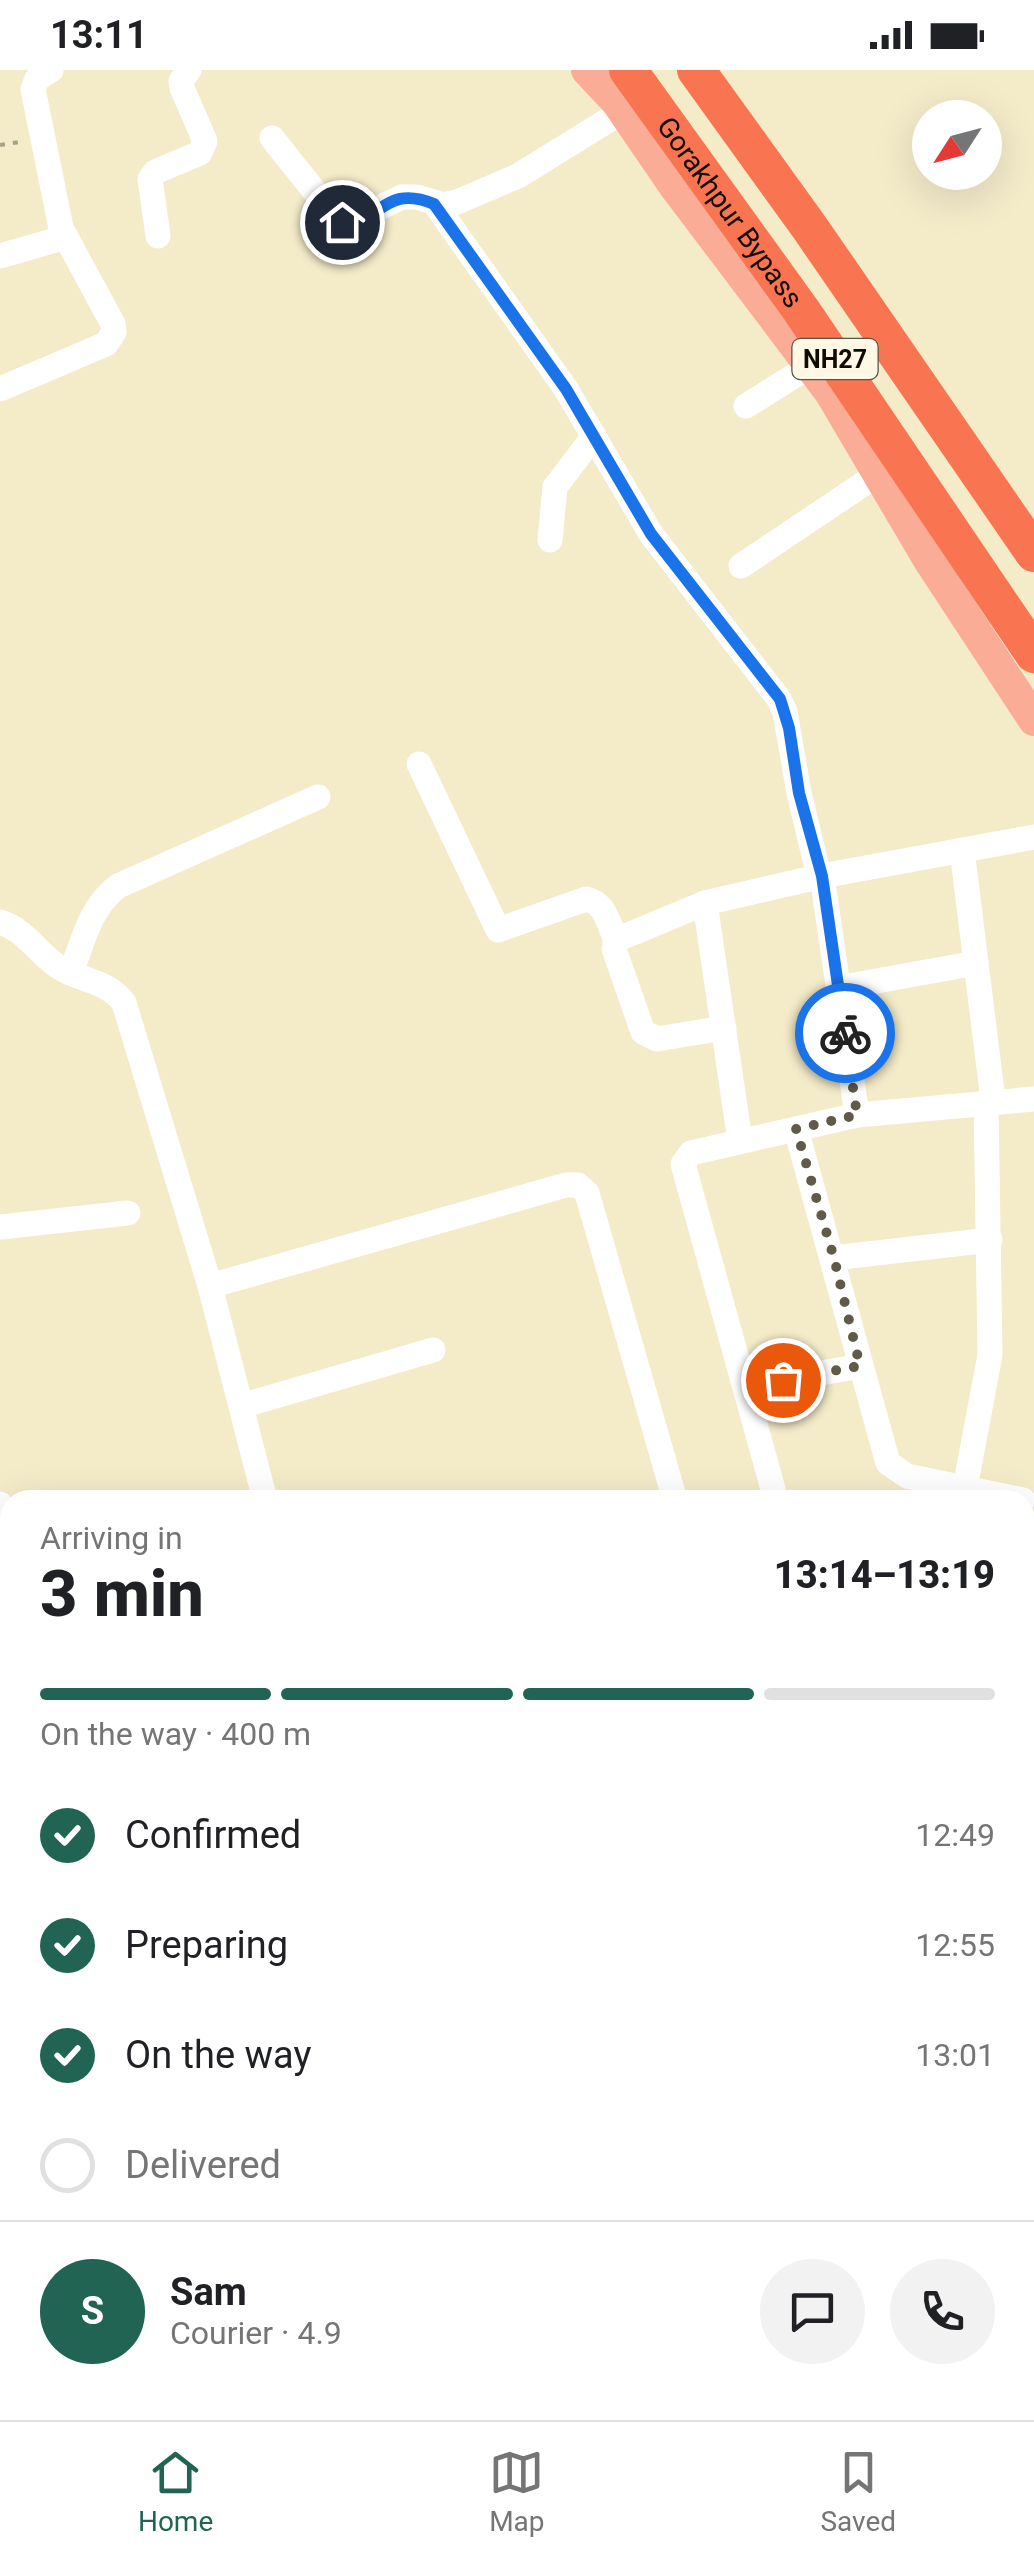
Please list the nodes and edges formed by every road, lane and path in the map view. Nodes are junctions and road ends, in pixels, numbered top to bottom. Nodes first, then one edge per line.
1 (50, 70) edge
2 (190, 70) edge
3 (587, 70) edge
4 (628, 70) edge
5 (696, 70) edge
6 (623, 111) junction
7 (272, 138) dead end
8 (434, 204) junction
9 (66, 236) junction
10 (158, 236) dead end
11 (0, 256) edge
12 (810, 366) junction
13 (0, 389) edge
14 (746, 406) dead end
15 (594, 436) junction
16 (878, 474) junction
17 (550, 540) dead end
18 (1034, 553) edge
19 (741, 566) dead end
20 (1034, 654) edge
21 (1034, 720) edge
22 (418, 764) dead end
23 (318, 798) dead end
24 (1034, 837) edge
25 (962, 850) junction
26 (821, 876) junction
27 (705, 902) junction
28 (0, 922) edge
29 (616, 940) junction
30 (976, 964) junction
31 (71, 973) junction
32 (838, 988) junction
33 (724, 1028) junction
34 (1034, 1099) edge
35 (989, 1101) junction
36 (857, 1115) junction
37 (796, 1129) junction
38 (740, 1141) junction
39 (128, 1213) dead end
40 (0, 1227) edge
41 (990, 1240) junction
42 (834, 1258) junction
43 (210, 1286) junction
44 (433, 1350) dead end
45 (860, 1366) junction
46 (745, 1386) junction
47 (241, 1406) junction
48 (262, 1490) edge
49 (672, 1490) edge
50 (773, 1490) edge
51 (955, 1490) edge
52 (962, 1490) edge

1 - 9 street
2 - 10 street
3 - 6 main road
4 - 20 highway, Gorakhpur Bypass / NH27
5 - 18 highway, NH27
6 - 8 street
6 - 12 main road
7 - 8 street
8 - 15 street
9 - 11 street
9 - 13 street
12 - 14 street
12 - 16 main road
15 - 17 street
15 - 26 street
16 - 19 street
16 - 21 main road
22 - 29 street
23 - 31 street
24 - 25 street
25 - 26 street
25 - 30 street
26 - 27 street
26 - 32 street
27 - 29 street
27 - 33 street
28 - 31 street
29 - 33 street
30 - 32 street
30 - 35 street
31 - 43 street
32 - 36 street
33 - 38 street
34 - 35 street
35 - 36 street
35 - 41 street
36 - 37 street
37 - 38 street
37 - 42 street
38 - 46 street
39 - 40 street
41 - 42 street
41 - 52 street
42 - 45 street
43 - 47 street
43 - 49 street
44 - 47 street
45 - 46 street
45 - 51 street
46 - 50 street
47 - 48 street

